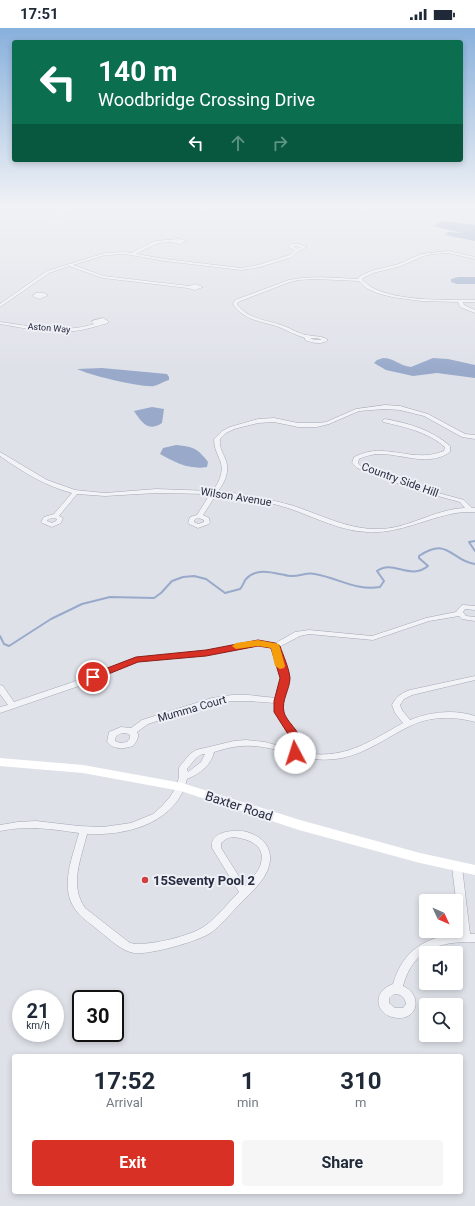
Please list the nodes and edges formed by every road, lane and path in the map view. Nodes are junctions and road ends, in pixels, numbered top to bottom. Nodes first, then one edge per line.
1 (83, 261) edge
2 (173, 261) edge
3 (275, 261) edge
4 (410, 261) edge
5 (69, 265) junction
6 (360, 280) junction
7 (189, 287) dead end
8 (18, 293) junction
9 (35, 295) dead end
10 (460, 301) junction
11 (475, 301) edge
12 (0, 306) edge
13 (475, 312) edge
14 (0, 323) edge
15 (98, 324) dead end
16 (308, 337) dead end
17 (385, 421) dead end
18 (475, 437) edge
19 (0, 454) edge
20 (76, 492) junction
21 (214, 492) junction
22 (472, 510) edge
23 (56, 516) dead end
24 (200, 516) dead end
25 (475, 608) edge
26 (459, 614) junction
27 (475, 619) edge
28 (275, 646) junction
29 (475, 678) edge
30 (0, 688) edge
31 (279, 701) junction
32 (13, 706) junction
33 (0, 710) edge
34 (475, 719) edge
35 (408, 723) junction
36 (131, 732) dead end
37 (210, 751) junction
38 (295, 753) junction
39 (0, 762) edge
40 (183, 782) junction
41 (0, 828) edge
42 (84, 830) junction
43 (457, 867) junction
44 (475, 870) edge
45 (244, 893) junction
46 (472, 937) edge
47 (397, 989) dead end

1 - 5 street
2 - 3 street
4 - 6 street
5 - 7 street
5 - 8 street
6 - 10 street
6 - 16 street
8 - 9 street
8 - 12 street
10 - 11 street
10 - 13 street
14 - 15 street, Aston Way
17 - 22 street, Country Side Hill
18 - 21 street
19 - 20 street, Wilson Avenue
20 - 21 street, Wilson Avenue
20 - 23 street
21 - 22 street, Wilson Avenue
21 - 24 street
25 - 26 street
26 - 27 street
26 - 28 street
28 - 31 street
28 - 32 street
29 - 35 street
30 - 32 street
31 - 36 street, Mumma Court
31 - 38 street
32 - 33 street
34 - 35 street
35 - 38 street
37 - 38 street
37 - 40 street
37 - 40 street
39 - 40 main road, Baxter Road
40 - 42 street
40 - 43 main road, Baxter Road
41 - 42 street
42 - 45 street
43 - 44 main road, Baxter Road
43 - 46 street
45 - 45 street
46 - 47 street

